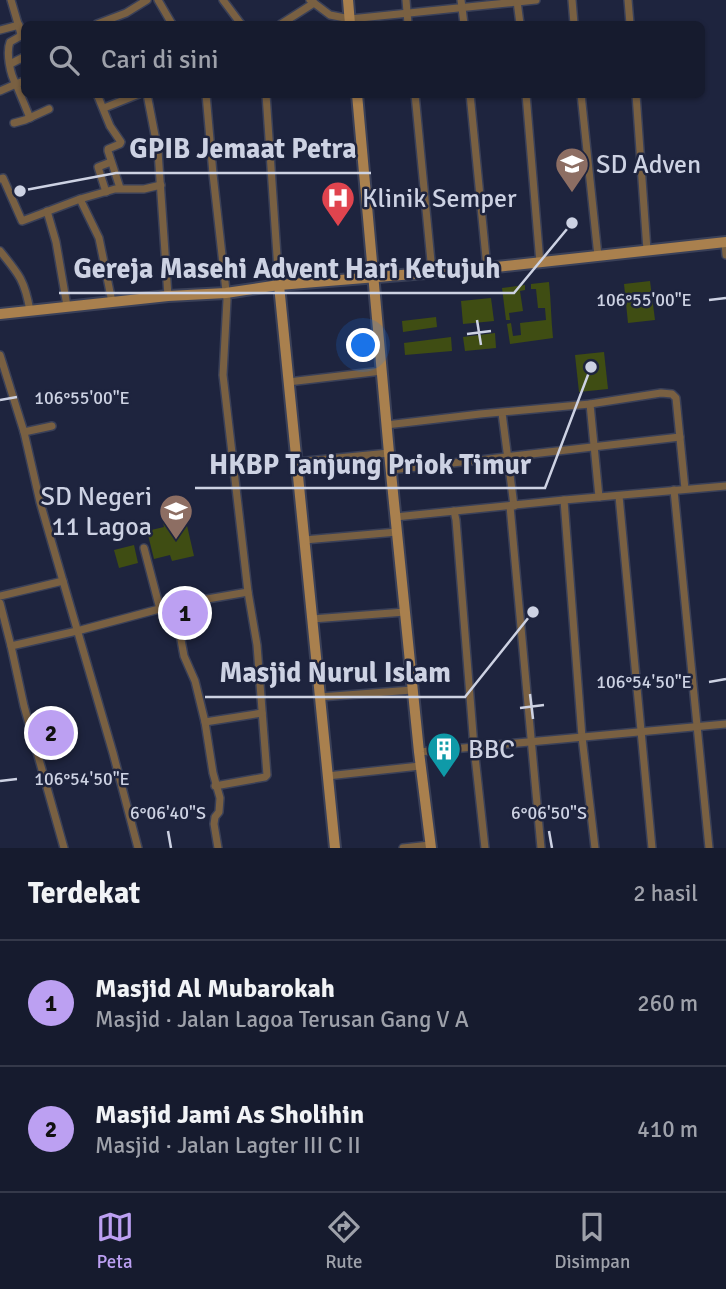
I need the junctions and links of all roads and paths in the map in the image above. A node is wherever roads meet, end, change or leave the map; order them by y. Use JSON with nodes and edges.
{"nodes":[{"id":1,"x":11,"y":0,"type":"edge"},
{"id":2,"x":147,"y":0,"type":"edge"},
{"id":3,"x":158,"y":0,"type":"edge"},
{"id":4,"x":223,"y":0,"type":"edge"},
{"id":5,"x":348,"y":0,"type":"edge"},
{"id":6,"x":406,"y":0,"type":"edge"},
{"id":7,"x":536,"y":0,"type":"edge"},
{"id":8,"x":572,"y":0,"type":"edge"},
{"id":9,"x":628,"y":0,"type":"edge"},
{"id":10,"x":312,"y":1,"type":"edge"},
{"id":11,"x":517,"y":1,"type":"edge"},
{"id":12,"x":461,"y":4,"type":"edge"},
{"id":13,"x":407,"y":13,"type":"junction"},
{"id":14,"x":105,"y":21,"type":"edge"},
{"id":15,"x":170,"y":21,"type":"edge"},
{"id":16,"x":239,"y":21,"type":"edge"},
{"id":17,"x":285,"y":21,"type":"edge"},
{"id":18,"x":347,"y":21,"type":"edge"},
{"id":19,"x":350,"y":21,"type":"edge"},
{"id":20,"x":356,"y":21,"type":"edge"},
{"id":21,"x":408,"y":21,"type":"edge"},
{"id":22,"x":520,"y":21,"type":"edge"},
{"id":23,"x":574,"y":21,"type":"edge"},
{"id":24,"x":630,"y":21,"type":"edge"},
{"id":25,"x":19,"y":25,"type":"junction"},
{"id":26,"x":0,"y":30,"type":"edge"},
{"id":27,"x":21,"y":58,"type":"edge"},
{"id":28,"x":10,"y":64,"type":"junction"},
{"id":29,"x":21,"y":82,"type":"edge"},
{"id":30,"x":16,"y":84,"type":"junction"},
{"id":31,"x":0,"y":91,"type":"edge"},
{"id":32,"x":21,"y":96,"type":"edge"},
{"id":33,"x":22,"y":98,"type":"edge"},
{"id":34,"x":99,"y":98,"type":"edge"},
{"id":35,"x":129,"y":98,"type":"edge"},
{"id":36,"x":148,"y":98,"type":"edge"},
{"id":37,"x":206,"y":98,"type":"edge"},
{"id":38,"x":266,"y":98,"type":"edge"},
{"id":39,"x":357,"y":98,"type":"edge"},
{"id":40,"x":415,"y":98,"type":"edge"},
{"id":41,"x":470,"y":98,"type":"edge"},
{"id":42,"x":526,"y":98,"type":"edge"},
{"id":43,"x":582,"y":98,"type":"edge"},
{"id":44,"x":636,"y":98,"type":"edge"},
{"id":45,"x":104,"y":108,"type":"junction"},
{"id":46,"x":48,"y":109,"type":"dead end"},
{"id":47,"x":30,"y":118,"type":"junction"},
{"id":48,"x":14,"y":123,"type":"dead end"},
{"id":49,"x":111,"y":162,"type":"junction"},
{"id":50,"x":0,"y":179,"type":"edge"},
{"id":51,"x":161,"y":184,"type":"junction"},
{"id":52,"x":120,"y":188,"type":"junction"},
{"id":53,"x":106,"y":192,"type":"junction"},
{"id":54,"x":80,"y":200,"type":"junction"},
{"id":55,"x":47,"y":211,"type":"junction"},
{"id":56,"x":725,"y":243,"type":"edge"},
{"id":57,"x":647,"y":245,"type":"junction"},
{"id":58,"x":0,"y":251,"type":"edge"},
{"id":59,"x":726,"y":255,"type":"edge"},
{"id":60,"x":598,"y":256,"type":"junction"},
{"id":61,"x":540,"y":263,"type":"junction"},
{"id":62,"x":487,"y":268,"type":"junction"},
{"id":63,"x":432,"y":272,"type":"junction"},
{"id":64,"x":374,"y":277,"type":"junction"},
{"id":65,"x":279,"y":285,"type":"junction"},
{"id":66,"x":226,"y":293,"type":"junction"},
{"id":67,"x":168,"y":296,"type":"junction"},
{"id":68,"x":112,"y":302,"type":"junction"},
{"id":69,"x":67,"y":306,"type":"junction"},
{"id":70,"x":30,"y":310,"type":"junction"},
{"id":71,"x":0,"y":314,"type":"edge"},
{"id":72,"x":0,"y":355,"type":"edge"},
{"id":73,"x":382,"y":370,"type":"junction"},
{"id":74,"x":288,"y":382,"type":"junction"},
{"id":75,"x":590,"y":404,"type":"junction"},
{"id":76,"x":502,"y":413,"type":"junction"},
{"id":77,"x":386,"y":425,"type":"junction"},
{"id":78,"x":52,"y":426,"type":"dead end"},
{"id":79,"x":24,"y":432,"type":"junction"},
{"id":80,"x":680,"y":437,"type":"junction"},
{"id":81,"x":595,"y":447,"type":"junction"},
{"id":82,"x":389,"y":453,"type":"junction"},
{"id":83,"x":507,"y":457,"type":"junction"},
{"id":84,"x":296,"y":462,"type":"junction"},
{"id":85,"x":391,"y":470,"type":"junction"},
{"id":86,"x":726,"y":486,"type":"edge"},
{"id":87,"x":685,"y":489,"type":"junction"},
{"id":88,"x":674,"y":491,"type":"junction"},
{"id":89,"x":619,"y":496,"type":"junction"},
{"id":90,"x":600,"y":497,"type":"junction"},
{"id":91,"x":564,"y":500,"type":"junction"},
{"id":92,"x":512,"y":506,"type":"junction"},
{"id":93,"x":454,"y":511,"type":"junction"},
{"id":94,"x":396,"y":517,"type":"junction"},
{"id":95,"x":397,"y":532,"type":"junction"},
{"id":96,"x":304,"y":540,"type":"junction"},
{"id":97,"x":144,"y":548,"type":"dead end"},
{"id":98,"x":63,"y":581,"type":"junction"},
{"id":99,"x":248,"y":592,"type":"junction"},
{"id":100,"x":0,"y":596,"type":"edge"},
{"id":101,"x":0,"y":604,"type":"edge"},
{"id":102,"x":178,"y":604,"type":"junction"},
{"id":103,"x":160,"y":609,"type":"junction"},
{"id":104,"x":405,"y":612,"type":"junction"},
{"id":105,"x":312,"y":619,"type":"junction"},
{"id":106,"x":77,"y":631,"type":"junction"},
{"id":107,"x":11,"y":646,"type":"junction"},
{"id":108,"x":412,"y":690,"type":"junction"},
{"id":109,"x":320,"y":698,"type":"junction"},
{"id":110,"x":262,"y":713,"type":"junction"},
{"id":111,"x":205,"y":722,"type":"junction"},
{"id":112,"x":726,"y":724,"type":"edge"},
{"id":113,"x":697,"y":727,"type":"junction"},
{"id":114,"x":642,"y":733,"type":"junction"},
{"id":115,"x":582,"y":737,"type":"junction"},
{"id":116,"x":530,"y":741,"type":"junction"},
{"id":117,"x":474,"y":747,"type":"junction"},
{"id":118,"x":419,"y":752,"type":"junction"},
{"id":119,"x":421,"y":766,"type":"junction"},
{"id":120,"x":327,"y":776,"type":"junction"},
{"id":121,"x":215,"y":786,"type":"junction"},
{"id":122,"x":430,"y":846,"type":"edge"},
{"id":123,"x":64,"y":848,"type":"edge"},
{"id":124,"x":138,"y":848,"type":"edge"},
{"id":125,"x":218,"y":848,"type":"edge"},
{"id":126,"x":335,"y":848,"type":"edge"},
{"id":127,"x":403,"y":848,"type":"edge"},
{"id":128,"x":485,"y":848,"type":"edge"},
{"id":129,"x":541,"y":848,"type":"edge"},
{"id":130,"x":595,"y":848,"type":"edge"},
{"id":131,"x":653,"y":848,"type":"edge"},
{"id":132,"x":709,"y":848,"type":"edge"}],
"edges":[{"from":1,"to":25,"type":"street"},
{"from":2,"to":14,"type":"street"},
{"from":3,"to":15,"type":"street"},
{"from":4,"to":16,"type":"street"},
{"from":5,"to":19,"type":"street"},
{"from":6,"to":13,"type":"street"},
{"from":7,"to":11,"type":"street"},
{"from":8,"to":23,"type":"street"},
{"from":9,"to":24,"type":"street"},
{"from":10,"to":17,"type":"street"},
{"from":10,"to":18,"type":"street"},
{"from":11,"to":12,"type":"street"},
{"from":11,"to":22,"type":"street"},
{"from":12,"to":13,"type":"street"},
{"from":13,"to":20,"type":"street"},
{"from":13,"to":21,"type":"street"},
{"from":25,"to":26,"type":"street"},
{"from":25,"to":28,"type":"street"},
{"from":27,"to":28,"type":"street"},
{"from":28,"to":30,"type":"street"},
{"from":29,"to":30,"type":"street"},
{"from":30,"to":31,"type":"street"},
{"from":30,"to":32,"type":"street"},
{"from":33,"to":47,"type":"street"},
{"from":34,"to":45,"type":"street"},
{"from":35,"to":45,"type":"street"},
{"from":36,"to":51,"type":"street"},
{"from":37,"to":66,"type":"street"},
{"from":38,"to":65,"type":"street"},
{"from":39,"to":64,"type":"street"},
{"from":40,"to":63,"type":"street"},
{"from":41,"to":62,"type":"street"},
{"from":42,"to":61,"type":"street"},
{"from":43,"to":60,"type":"street"},
{"from":44,"to":57,"type":"street"},
{"from":45,"to":49,"type":"street"},
{"from":46,"to":47,"type":"street"},
{"from":47,"to":48,"type":"street"},
{"from":49,"to":52,"type":"street"},
{"from":49,"to":53,"type":"street"},
{"from":50,"to":55,"type":"street"},
{"from":51,"to":52,"type":"street"},
{"from":51,"to":67,"type":"street"},
{"from":52,"to":53,"type":"street"},
{"from":53,"to":54,"type":"street"},
{"from":54,"to":55,"type":"street"},
{"from":54,"to":68,"type":"street"},
{"from":55,"to":69,"type":"street"},
{"from":56,"to":57,"type":"street"},
{"from":56,"to":59,"type":"street"},
{"from":57,"to":60,"type":"street"},
{"from":58,"to":70,"type":"street"},
{"from":60,"to":61,"type":"street"},
{"from":61,"to":62,"type":"street"},
{"from":62,"to":63,"type":"street"},
{"from":63,"to":64,"type":"street"},
{"from":64,"to":65,"type":"street"},
{"from":64,"to":73,"type":"street"},
{"from":65,"to":66,"type":"street"},
{"from":65,"to":74,"type":"street"},
{"from":66,"to":67,"type":"street"},
{"from":66,"to":99,"type":"street"},
{"from":67,"to":68,"type":"street"},
{"from":68,"to":69,"type":"street"},
{"from":69,"to":70,"type":"street"},
{"from":70,"to":71,"type":"street"},
{"from":72,"to":79,"type":"street"},
{"from":73,"to":74,"type":"street"},
{"from":73,"to":77,"type":"street"},
{"from":74,"to":84,"type":"street"},
{"from":75,"to":76,"type":"street"},
{"from":75,"to":80,"type":"street"},
{"from":75,"to":81,"type":"street"},
{"from":76,"to":77,"type":"street"},
{"from":76,"to":83,"type":"street"},
{"from":77,"to":82,"type":"street"},
{"from":78,"to":79,"type":"street"},
{"from":79,"to":98,"type":"street"},
{"from":80,"to":81,"type":"street"},
{"from":80,"to":87,"type":"street"},
{"from":81,"to":83,"type":"street"},
{"from":81,"to":90,"type":"street"},
{"from":82,"to":84,"type":"street"},
{"from":82,"to":85,"type":"street"},
{"from":83,"to":85,"type":"street"},
{"from":83,"to":92,"type":"street"},
{"from":84,"to":96,"type":"street"},
{"from":85,"to":94,"type":"street"},
{"from":86,"to":87,"type":"street"},
{"from":87,"to":88,"type":"street"},
{"from":88,"to":89,"type":"street"},
{"from":88,"to":113,"type":"street"},
{"from":89,"to":90,"type":"street"},
{"from":89,"to":114,"type":"street"},
{"from":90,"to":91,"type":"street"},
{"from":91,"to":92,"type":"street"},
{"from":91,"to":115,"type":"street"},
{"from":92,"to":93,"type":"street"},
{"from":92,"to":116,"type":"street"},
{"from":93,"to":94,"type":"street"},
{"from":93,"to":117,"type":"street"},
{"from":94,"to":95,"type":"street"},
{"from":95,"to":96,"type":"street"},
{"from":95,"to":104,"type":"street"},
{"from":96,"to":105,"type":"street"},
{"from":97,"to":103,"type":"street"},
{"from":98,"to":100,"type":"street"},
{"from":98,"to":106,"type":"street"},
{"from":99,"to":102,"type":"street"},
{"from":99,"to":110,"type":"street"},
{"from":101,"to":107,"type":"street"},
{"from":102,"to":103,"type":"street"},
{"from":102,"to":111,"type":"street"},
{"from":103,"to":106,"type":"street"},
{"from":104,"to":105,"type":"street"},
{"from":104,"to":108,"type":"street"},
{"from":105,"to":109,"type":"street"},
{"from":106,"to":107,"type":"street"},
{"from":106,"to":124,"type":"street"},
{"from":107,"to":123,"type":"street"},
{"from":108,"to":109,"type":"street"},
{"from":108,"to":118,"type":"street"},
{"from":109,"to":120,"type":"street"},
{"from":110,"to":111,"type":"street"},
{"from":110,"to":121,"type":"street"},
{"from":111,"to":121,"type":"street"},
{"from":112,"to":113,"type":"street"},
{"from":113,"to":114,"type":"street"},
{"from":113,"to":132,"type":"street"},
{"from":114,"to":115,"type":"street"},
{"from":114,"to":131,"type":"street"},
{"from":115,"to":116,"type":"street"},
{"from":115,"to":130,"type":"street"},
{"from":116,"to":117,"type":"street"},
{"from":116,"to":129,"type":"street"},
{"from":117,"to":118,"type":"street"},
{"from":117,"to":128,"type":"street"},
{"from":118,"to":119,"type":"street"},
{"from":119,"to":120,"type":"street"},
{"from":119,"to":122,"type":"street"},
{"from":120,"to":126,"type":"street"},
{"from":121,"to":125,"type":"street"},
{"from":122,"to":127,"type":"street"}]}
